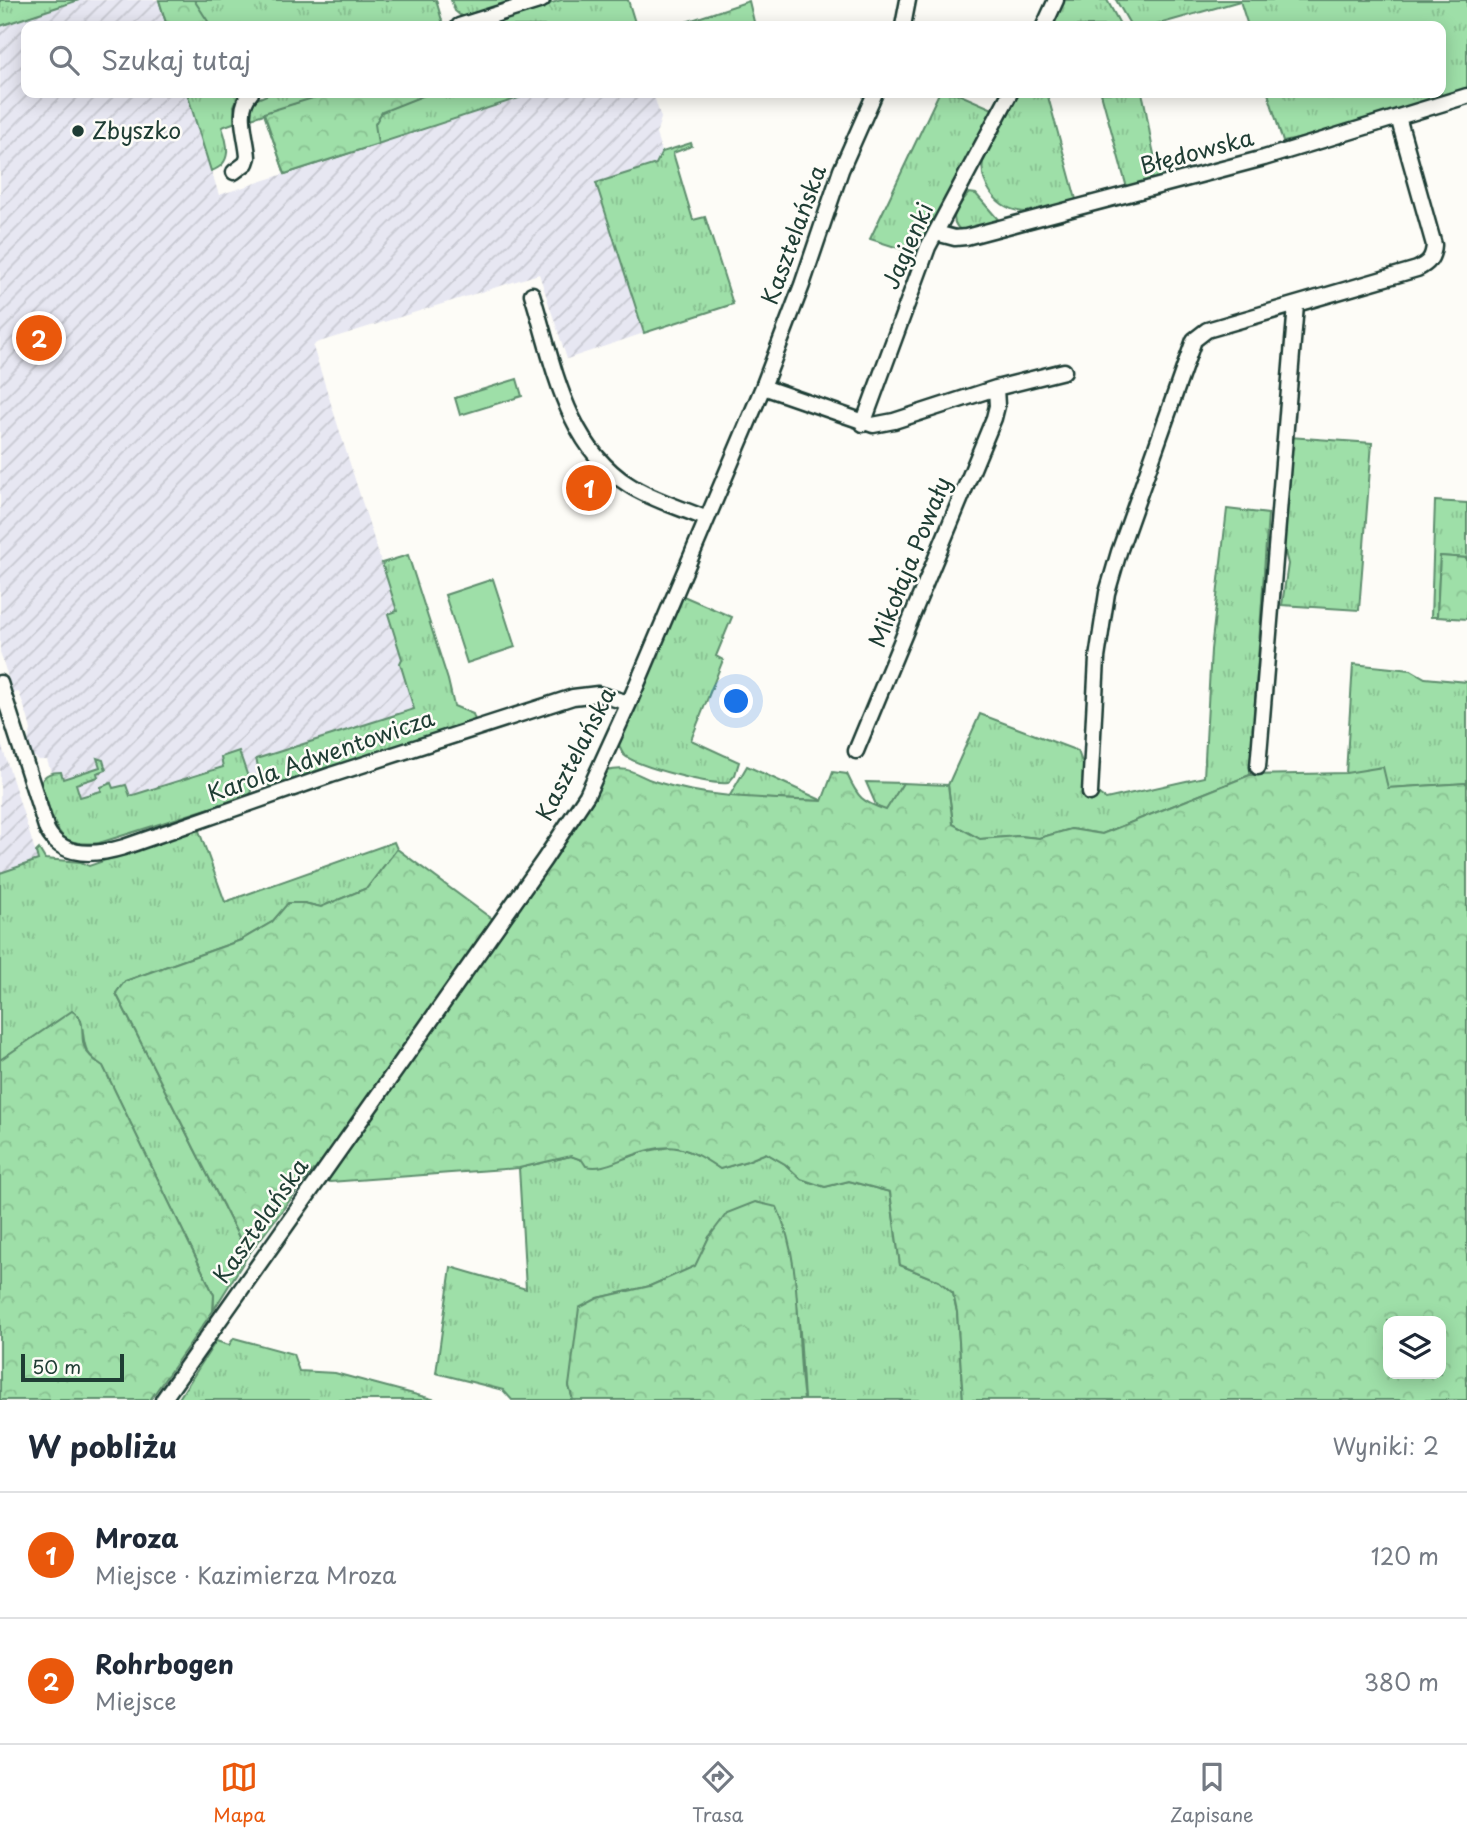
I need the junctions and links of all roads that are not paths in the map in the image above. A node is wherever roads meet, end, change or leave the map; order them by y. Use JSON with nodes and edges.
{"nodes":[{"id":1,"x":542,"y":0,"type":"edge"},
{"id":2,"x":908,"y":0,"type":"edge"},
{"id":3,"x":1056,"y":0,"type":"edge"},
{"id":4,"x":475,"y":21,"type":"edge"},
{"id":5,"x":904,"y":21,"type":"edge"},
{"id":6,"x":1046,"y":21,"type":"edge"},
{"id":7,"x":1467,"y":96,"type":"edge"},
{"id":8,"x":247,"y":98,"type":"edge"},
{"id":9,"x":874,"y":98,"type":"edge"},
{"id":10,"x":1007,"y":98,"type":"edge"},
{"id":11,"x":1398,"y":117,"type":"junction"},
{"id":12,"x":234,"y":172,"type":"dead end"},
{"id":13,"x":936,"y":233,"type":"junction"},
{"id":14,"x":532,"y":294,"type":"dead end"},
{"id":15,"x":1296,"y":305,"type":"junction"},
{"id":16,"x":1064,"y":371,"type":"dead end"},
{"id":17,"x":763,"y":387,"type":"junction"},
{"id":18,"x":996,"y":388,"type":"junction"},
{"id":19,"x":863,"y":424,"type":"junction"},
{"id":20,"x":707,"y":519,"type":"junction"},
{"id":21,"x":0,"y":683,"type":"edge"},
{"id":22,"x":629,"y":703,"type":"junction"},
{"id":23,"x":856,"y":751,"type":"dead end"},
{"id":24,"x":1258,"y":767,"type":"dead end"},
{"id":25,"x":1090,"y":793,"type":"dead end"},
{"id":26,"x":163,"y":1400,"type":"edge"}],
"edges":[{"from":1,"to":4,"type":"street"},
{"from":2,"to":5,"type":"street"},
{"from":3,"to":6,"type":"street"},
{"from":7,"to":11,"type":"street","name":"Błędowska"},
{"from":8,"to":12,"type":"street"},
{"from":9,"to":17,"type":"street","name":"Kasztelańska"},
{"from":10,"to":13,"type":"street","name":"Jagienki"},
{"from":11,"to":13,"type":"street","name":"Błędowska"},
{"from":11,"to":15,"type":"street"},
{"from":13,"to":19,"type":"street","name":"Jagienki"},
{"from":14,"to":20,"type":"street"},
{"from":15,"to":24,"type":"street"},
{"from":15,"to":25,"type":"street"},
{"from":16,"to":18,"type":"street"},
{"from":17,"to":19,"type":"street"},
{"from":17,"to":20,"type":"street","name":"Kasztelańska"},
{"from":18,"to":19,"type":"street"},
{"from":18,"to":23,"type":"street","name":"Mikołaja Powały"},
{"from":20,"to":22,"type":"street","name":"Kasztelańska"},
{"from":21,"to":22,"type":"street","name":"Karola Adwentowicza"},
{"from":22,"to":26,"type":"street","name":"Kasztelańska"}]}
